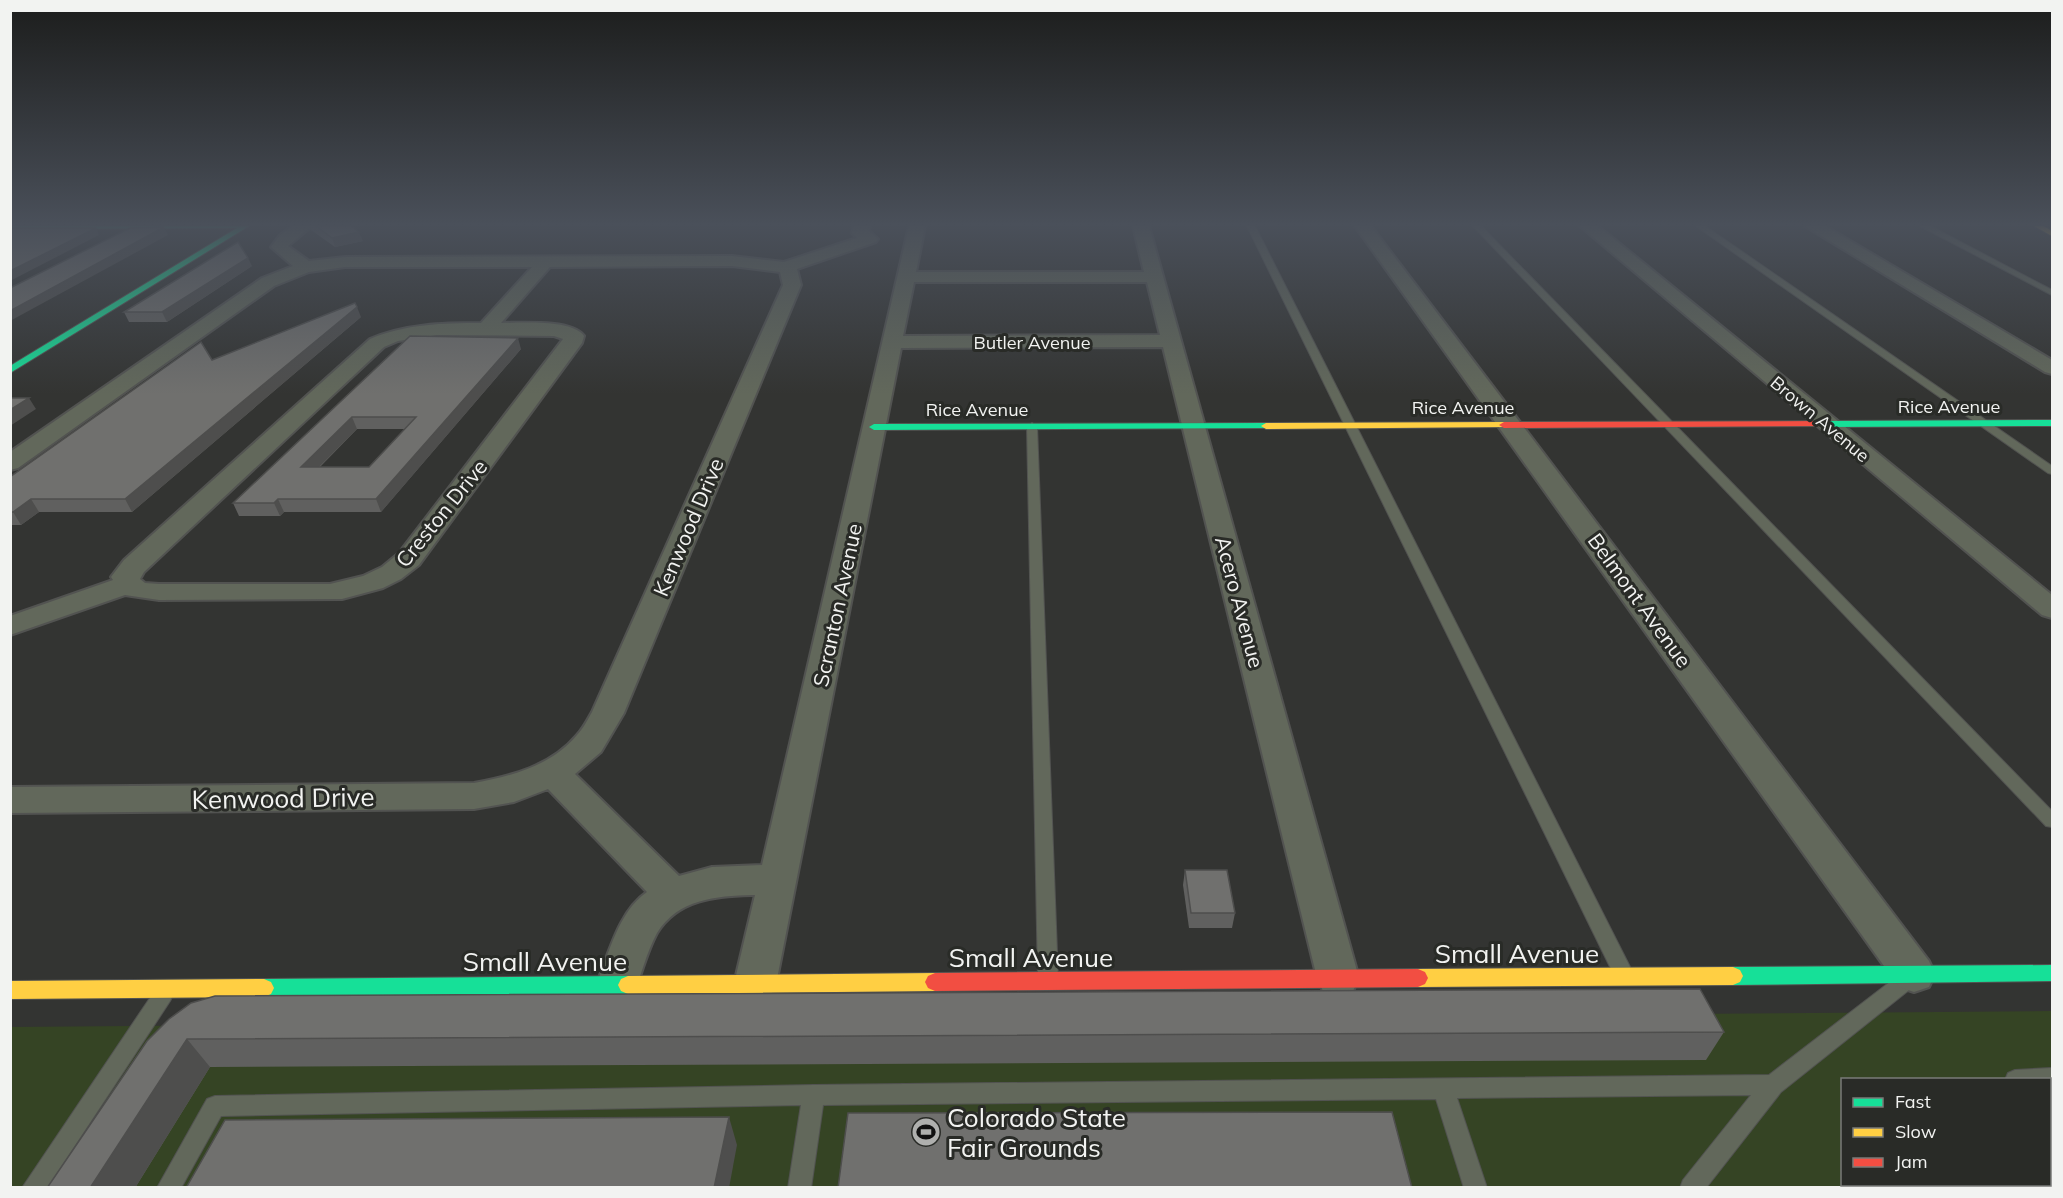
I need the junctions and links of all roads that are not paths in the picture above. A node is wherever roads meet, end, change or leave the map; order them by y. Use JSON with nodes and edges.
{"nodes":[{"id":1,"x":154,"y":282,"type":"edge"},
{"id":2,"x":268,"y":282,"type":"edge"},
{"id":3,"x":528,"y":282,"type":"edge"},
{"id":4,"x":792,"y":282,"type":"edge"},
{"id":5,"x":905,"y":282,"type":"edge"},
{"id":6,"x":1155,"y":282,"type":"edge"},
{"id":7,"x":1279,"y":282,"type":"edge"},
{"id":8,"x":1405,"y":282,"type":"edge"},
{"id":9,"x":1530,"y":282,"type":"edge"},
{"id":10,"x":1655,"y":282,"type":"edge"},
{"id":11,"x":1779,"y":282,"type":"edge"},
{"id":12,"x":1907,"y":282,"type":"edge"},
{"id":13,"x":2031,"y":282,"type":"edge"},
{"id":14,"x":2052,"y":293,"type":"edge"},
{"id":15,"x":485,"y":330,"type":"junction"},
{"id":16,"x":1172,"y":341,"type":"junction"},
{"id":17,"x":892,"y":342,"type":"junction"},
{"id":18,"x":2052,"y":368,"type":"edge"},
{"id":19,"x":10,"y":370,"type":"edge"},
{"id":20,"x":1825,"y":423,"type":"junction"},
{"id":21,"x":2052,"y":423,"type":"edge"},
{"id":22,"x":1668,"y":424,"type":"junction"},
{"id":23,"x":1984,"y":424,"type":"junction"},
{"id":24,"x":1350,"y":425,"type":"junction"},
{"id":25,"x":1032,"y":426,"type":"junction"},
{"id":26,"x":1512,"y":426,"type":"junction"},
{"id":27,"x":874,"y":427,"type":"junction"},
{"id":28,"x":1194,"y":427,"type":"junction"},
{"id":29,"x":10,"y":463,"type":"edge"},
{"id":30,"x":2052,"y":471,"type":"edge"},
{"id":31,"x":128,"y":584,"type":"junction"},
{"id":32,"x":2052,"y":609,"type":"edge"},
{"id":33,"x":10,"y":626,"type":"edge"},
{"id":34,"x":553,"y":773,"type":"junction"},
{"id":35,"x":10,"y":800,"type":"edge"},
{"id":36,"x":2052,"y":820,"type":"edge"},
{"id":37,"x":779,"y":880,"type":"junction"},
{"id":38,"x":673,"y":894,"type":"junction"},
{"id":39,"x":2052,"y":973,"type":"edge"},
{"id":40,"x":1914,"y":974,"type":"junction"},
{"id":41,"x":1625,"y":976,"type":"junction"},
{"id":42,"x":1338,"y":978,"type":"junction"},
{"id":43,"x":1048,"y":981,"type":"junction"},
{"id":44,"x":755,"y":984,"type":"junction"},
{"id":45,"x":617,"y":985,"type":"junction"},
{"id":46,"x":167,"y":988,"type":"junction"},
{"id":47,"x":10,"y":990,"type":"edge"},
{"id":48,"x":1773,"y":1085,"type":"junction"},
{"id":49,"x":1443,"y":1088,"type":"junction"},
{"id":50,"x":814,"y":1095,"type":"junction"},
{"id":51,"x":33,"y":1188,"type":"edge"},
{"id":52,"x":168,"y":1188,"type":"edge"},
{"id":53,"x":799,"y":1188,"type":"edge"},
{"id":54,"x":1476,"y":1188,"type":"edge"},
{"id":55,"x":1691,"y":1188,"type":"edge"}],
"edges":[{"from":1,"to":19,"type":"street"},
{"from":2,"to":29,"type":"street"},
{"from":3,"to":15,"type":"street"},
{"from":4,"to":34,"type":"street","name":"Kenwood Drive"},
{"from":5,"to":17,"type":"street","name":"Scranton Avenue"},
{"from":6,"to":16,"type":"street","name":"Acero Avenue"},
{"from":7,"to":24,"type":"lane"},
{"from":8,"to":26,"type":"street","name":"Belmont Avenue"},
{"from":9,"to":22,"type":"lane"},
{"from":10,"to":20,"type":"street","name":"Brown Avenue"},
{"from":11,"to":23,"type":"lane"},
{"from":12,"to":18,"type":"street"},
{"from":13,"to":14,"type":"lane"},
{"from":15,"to":31,"type":"street","name":"Creston Drive"},
{"from":15,"to":31,"type":"street","name":"Creston Drive"},
{"from":16,"to":17,"type":"street","name":"Butler Avenue"},
{"from":16,"to":28,"type":"street","name":"Acero Avenue"},
{"from":17,"to":27,"type":"street","name":"Scranton Avenue"},
{"from":20,"to":22,"type":"street","name":"Rice Avenue"},
{"from":20,"to":23,"type":"street","name":"Rice Avenue"},
{"from":20,"to":32,"type":"street","name":"Brown Avenue"},
{"from":21,"to":23,"type":"street","name":"Rice Avenue"},
{"from":22,"to":26,"type":"street","name":"Rice Avenue"},
{"from":22,"to":36,"type":"lane"},
{"from":23,"to":30,"type":"lane"},
{"from":24,"to":26,"type":"street","name":"Rice Avenue"},
{"from":24,"to":28,"type":"street","name":"Rice Avenue"},
{"from":24,"to":41,"type":"lane"},
{"from":25,"to":27,"type":"street","name":"Rice Avenue"},
{"from":25,"to":28,"type":"street","name":"Rice Avenue"},
{"from":25,"to":43,"type":"lane"},
{"from":26,"to":40,"type":"street","name":"Belmont Avenue"},
{"from":27,"to":37,"type":"street","name":"Scranton Avenue"},
{"from":28,"to":42,"type":"street","name":"Acero Avenue"},
{"from":31,"to":33,"type":"street"},
{"from":34,"to":35,"type":"street","name":"Kenwood Drive"},
{"from":34,"to":38,"type":"street"},
{"from":37,"to":38,"type":"street"},
{"from":37,"to":44,"type":"street","name":"Scranton Avenue"},
{"from":38,"to":45,"type":"street"},
{"from":39,"to":40,"type":"street","name":"Small Avenue"},
{"from":40,"to":41,"type":"street","name":"Small Avenue"},
{"from":40,"to":48,"type":"lane"},
{"from":41,"to":42,"type":"street","name":"Small Avenue"},
{"from":42,"to":43,"type":"street","name":"Small Avenue"},
{"from":43,"to":44,"type":"street","name":"Small Avenue"},
{"from":44,"to":45,"type":"street","name":"Small Avenue"},
{"from":45,"to":46,"type":"street","name":"Small Avenue"},
{"from":46,"to":47,"type":"street","name":"Small Avenue"},
{"from":46,"to":51,"type":"lane"},
{"from":48,"to":49,"type":"lane"},
{"from":48,"to":55,"type":"lane"},
{"from":49,"to":50,"type":"lane"},
{"from":49,"to":54,"type":"lane"},
{"from":50,"to":52,"type":"lane"},
{"from":50,"to":53,"type":"lane"}]}
